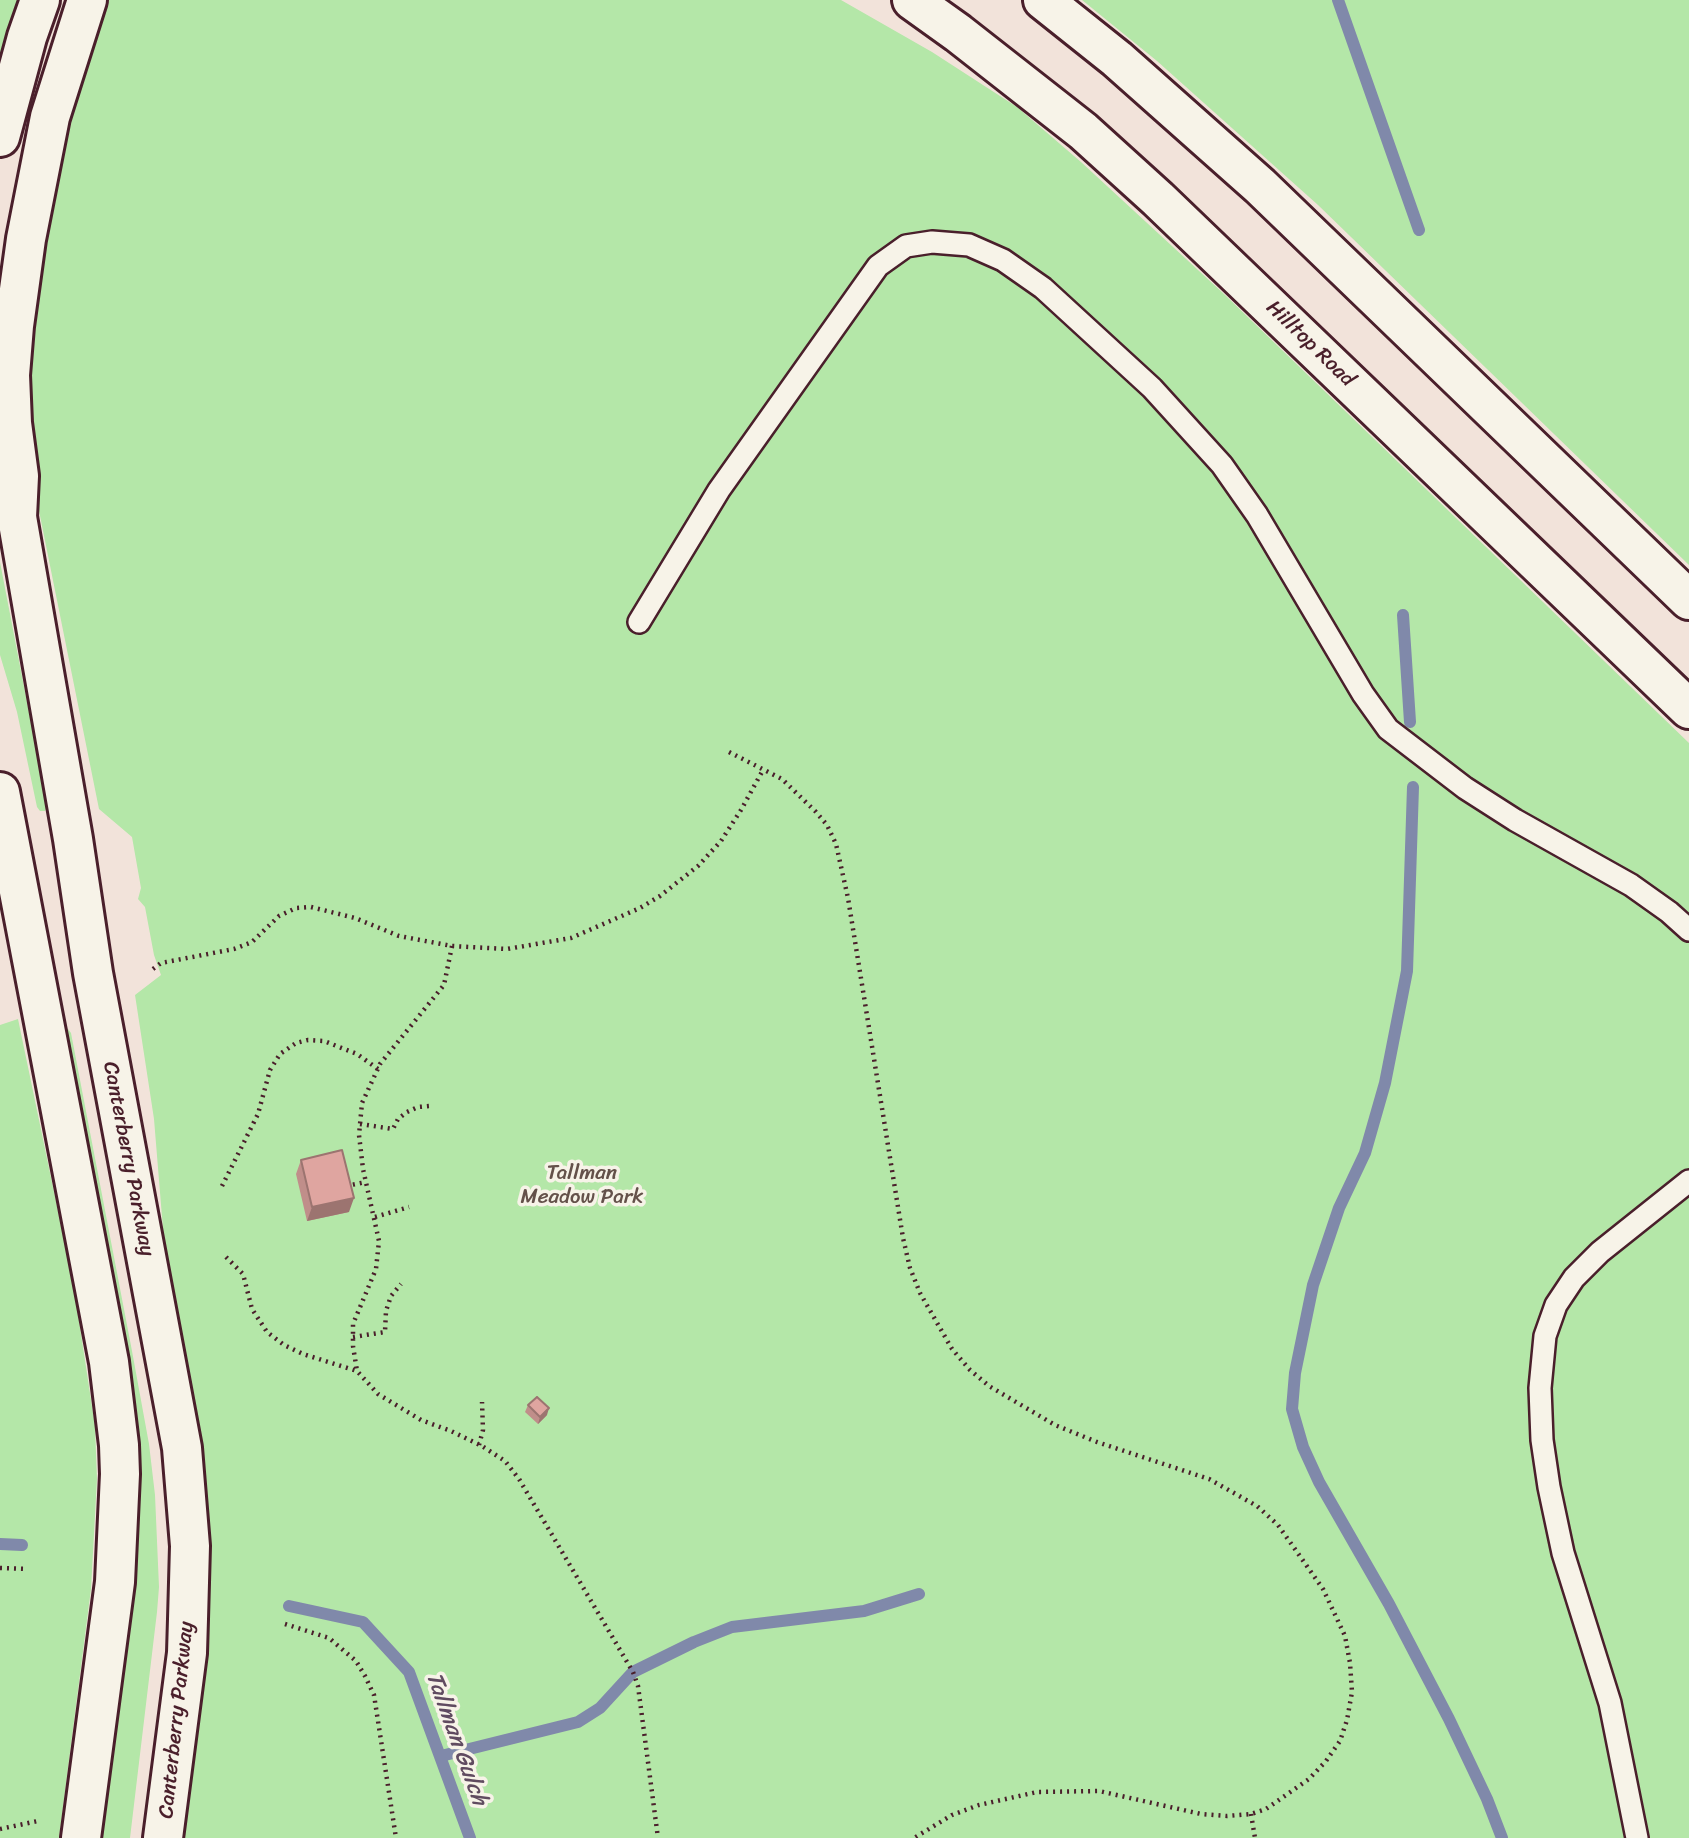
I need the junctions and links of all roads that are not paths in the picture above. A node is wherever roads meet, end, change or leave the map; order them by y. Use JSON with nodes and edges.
{"nodes":[{"id":1,"x":40,"y":0,"type":"edge"},
{"id":2,"x":87,"y":0,"type":"edge"},
{"id":3,"x":912,"y":0,"type":"edge"},
{"id":4,"x":1043,"y":0,"type":"edge"},
{"id":5,"x":0,"y":137,"type":"edge"},
{"id":6,"x":9,"y":502,"type":"edge"},
{"id":7,"x":1689,"y":600,"type":"edge"},
{"id":8,"x":639,"y":622,"type":"dead end"},
{"id":9,"x":1689,"y":709,"type":"edge"},
{"id":10,"x":0,"y":792,"type":"edge"},
{"id":11,"x":1689,"y":930,"type":"edge"},
{"id":12,"x":1689,"y":1181,"type":"edge"},
{"id":13,"x":81,"y":1838,"type":"edge"},
{"id":14,"x":163,"y":1838,"type":"edge"},
{"id":15,"x":1637,"y":1838,"type":"edge"}],
"edges":[{"from":1,"to":5,"type":"street"},
{"from":2,"to":6,"type":"street","name":"Canterberry Parkway"},
{"from":3,"to":9,"type":"street","name":"Hilltop Road"},
{"from":4,"to":7,"type":"street"},
{"from":6,"to":14,"type":"street","name":"Canterberry Parkway"},
{"from":8,"to":11,"type":"lane"},
{"from":10,"to":13,"type":"street"},
{"from":12,"to":15,"type":"lane"}]}
